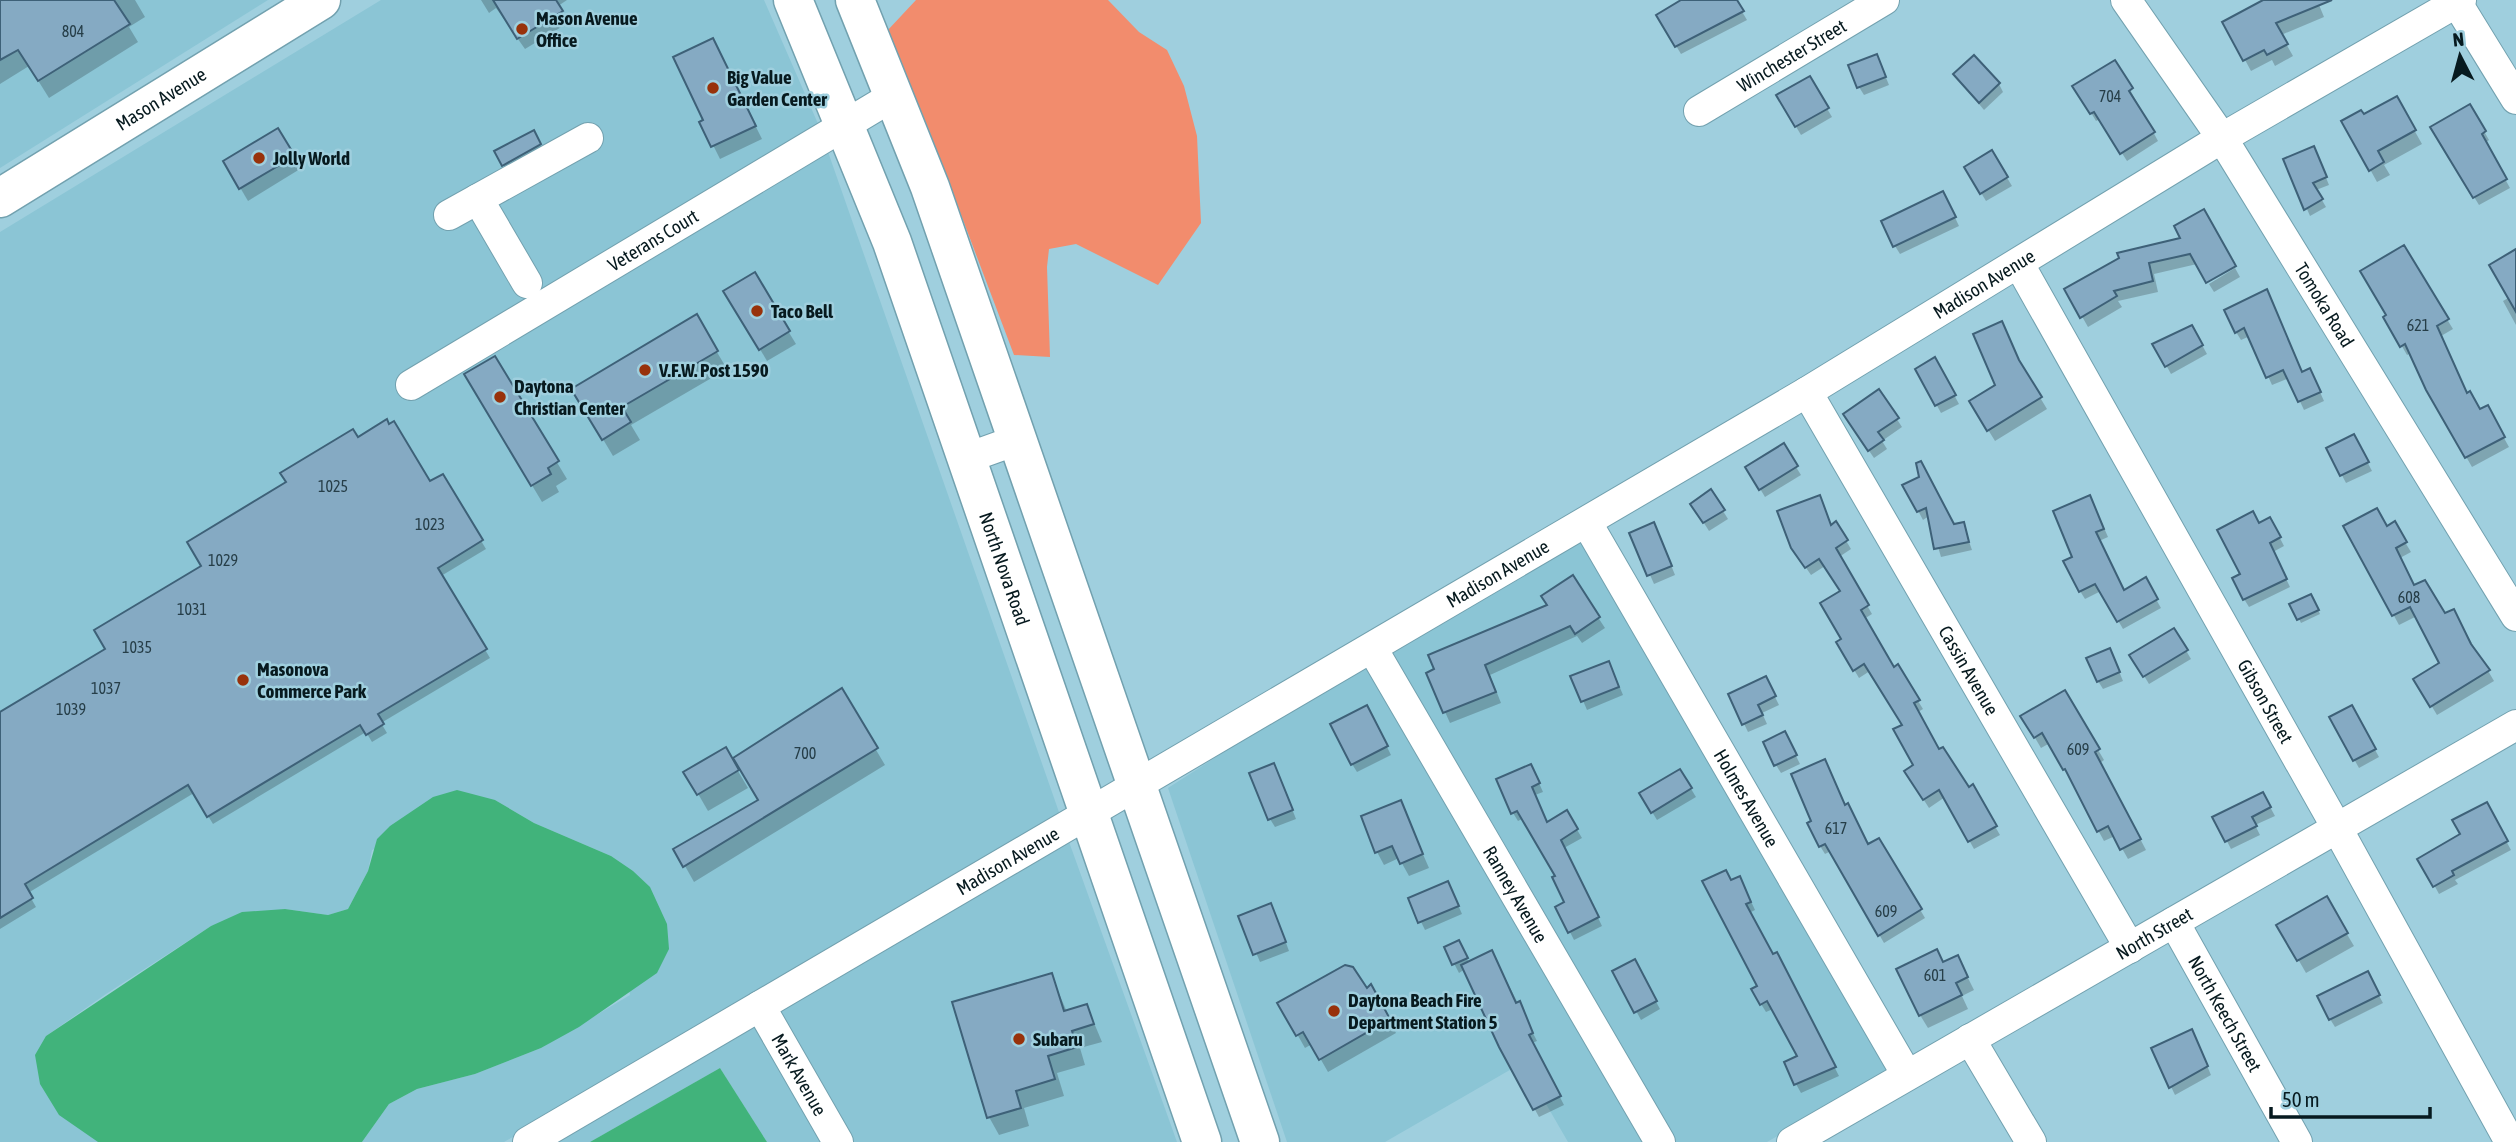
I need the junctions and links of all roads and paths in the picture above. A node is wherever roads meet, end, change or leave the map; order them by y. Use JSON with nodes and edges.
{"nodes":[{"id":1,"x":321,"y":0,"type":"edge"},
{"id":2,"x":793,"y":0,"type":"edge"},
{"id":3,"x":855,"y":0,"type":"edge"},
{"id":4,"x":1884,"y":0,"type":"edge"},
{"id":5,"x":2126,"y":0,"type":"edge"},
{"id":6,"x":2459,"y":1,"type":"edge"},
{"id":7,"x":895,"y":95,"type":"junction"},
{"id":8,"x":2516,"y":99,"type":"edge"},
{"id":9,"x":1699,"y":111,"type":"dead end"},
{"id":10,"x":846,"y":124,"type":"junction"},
{"id":11,"x":588,"y":138,"type":"dead end"},
{"id":12,"x":2222,"y":138,"type":"junction"},
{"id":13,"x":0,"y":198,"type":"edge"},
{"id":14,"x":478,"y":199,"type":"junction"},
{"id":15,"x":449,"y":215,"type":"dead end"},
{"id":16,"x":2019,"y":264,"type":"junction"},
{"id":17,"x":527,"y":283,"type":"dead end"},
{"id":18,"x":411,"y":385,"type":"dead end"},
{"id":19,"x":1807,"y":392,"type":"junction"},
{"id":20,"x":1017,"y":440,"type":"junction"},
{"id":21,"x":967,"y":458,"type":"junction"},
{"id":22,"x":1587,"y":523,"type":"junction"},
{"id":23,"x":2516,"y":616,"type":"edge"},
{"id":24,"x":1372,"y":648,"type":"junction"},
{"id":25,"x":2516,"y":725,"type":"edge"},
{"id":26,"x":1136,"y":786,"type":"junction"},
{"id":27,"x":1089,"y":812,"type":"junction"},
{"id":28,"x":2337,"y":828,"type":"junction"},
{"id":29,"x":2174,"y":922,"type":"junction"},
{"id":30,"x":2130,"y":948,"type":"junction"},
{"id":31,"x":760,"y":1006,"type":"junction"},
{"id":32,"x":1970,"y":1039,"type":"junction"},
{"id":33,"x":1908,"y":1075,"type":"junction"},
{"id":34,"x":528,"y":1142,"type":"edge"},
{"id":35,"x":838,"y":1142,"type":"edge"},
{"id":36,"x":1202,"y":1142,"type":"edge"},
{"id":37,"x":1260,"y":1142,"type":"edge"},
{"id":38,"x":1660,"y":1142,"type":"edge"},
{"id":39,"x":1792,"y":1142,"type":"edge"},
{"id":40,"x":2031,"y":1142,"type":"edge"},
{"id":41,"x":2297,"y":1142,"type":"edge"},
{"id":42,"x":2510,"y":1142,"type":"edge"}],
"edges":[{"from":1,"to":13,"type":"main road","name":"Mason Avenue"},
{"from":2,"to":10,"type":"main road","name":"North Nova Road"},
{"from":3,"to":7,"type":"main road"},
{"from":4,"to":9,"type":"street","name":"Winchester Street"},
{"from":5,"to":12,"type":"street","name":"Tomoka Road"},
{"from":6,"to":8,"type":"street"},
{"from":6,"to":12,"type":"street","name":"Madison Avenue"},
{"from":7,"to":10,"type":"street","name":"Veterans Court"},
{"from":7,"to":20,"type":"main road"},
{"from":10,"to":18,"type":"street","name":"Veterans Court"},
{"from":10,"to":21,"type":"main road","name":"North Nova Road"},
{"from":11,"to":14,"type":"street"},
{"from":12,"to":16,"type":"street","name":"Madison Avenue"},
{"from":12,"to":23,"type":"street","name":"Tomoka Road"},
{"from":14,"to":15,"type":"street"},
{"from":14,"to":17,"type":"street"},
{"from":16,"to":19,"type":"street","name":"Madison Avenue"},
{"from":16,"to":28,"type":"street","name":"Gibson Street"},
{"from":19,"to":22,"type":"street","name":"Madison Avenue"},
{"from":19,"to":30,"type":"street","name":"Cassin Avenue"},
{"from":20,"to":21,"type":"street"},
{"from":20,"to":26,"type":"main road"},
{"from":21,"to":27,"type":"main road","name":"North Nova Road"},
{"from":22,"to":24,"type":"street","name":"Madison Avenue"},
{"from":22,"to":33,"type":"street","name":"Holmes Avenue"},
{"from":24,"to":26,"type":"street","name":"Madison Avenue"},
{"from":24,"to":38,"type":"street","name":"Ranney Avenue"},
{"from":25,"to":28,"type":"street","name":"North Street"},
{"from":26,"to":27,"type":"street","name":"Madison Avenue"},
{"from":26,"to":37,"type":"main road"},
{"from":27,"to":31,"type":"street","name":"Madison Avenue"},
{"from":27,"to":36,"type":"main road","name":"North Nova Road"},
{"from":28,"to":29,"type":"street","name":"North Street"},
{"from":28,"to":42,"type":"street","name":"Gibson Street"},
{"from":29,"to":30,"type":"street","name":"North Street"},
{"from":29,"to":41,"type":"street","name":"North Keech Street"},
{"from":30,"to":32,"type":"street","name":"North Street"},
{"from":31,"to":34,"type":"street","name":"Madison Avenue"},
{"from":31,"to":35,"type":"street","name":"Mark Avenue"},
{"from":32,"to":33,"type":"street","name":"North Street"},
{"from":32,"to":40,"type":"street"},
{"from":33,"to":39,"type":"street","name":"North Street"}]}
